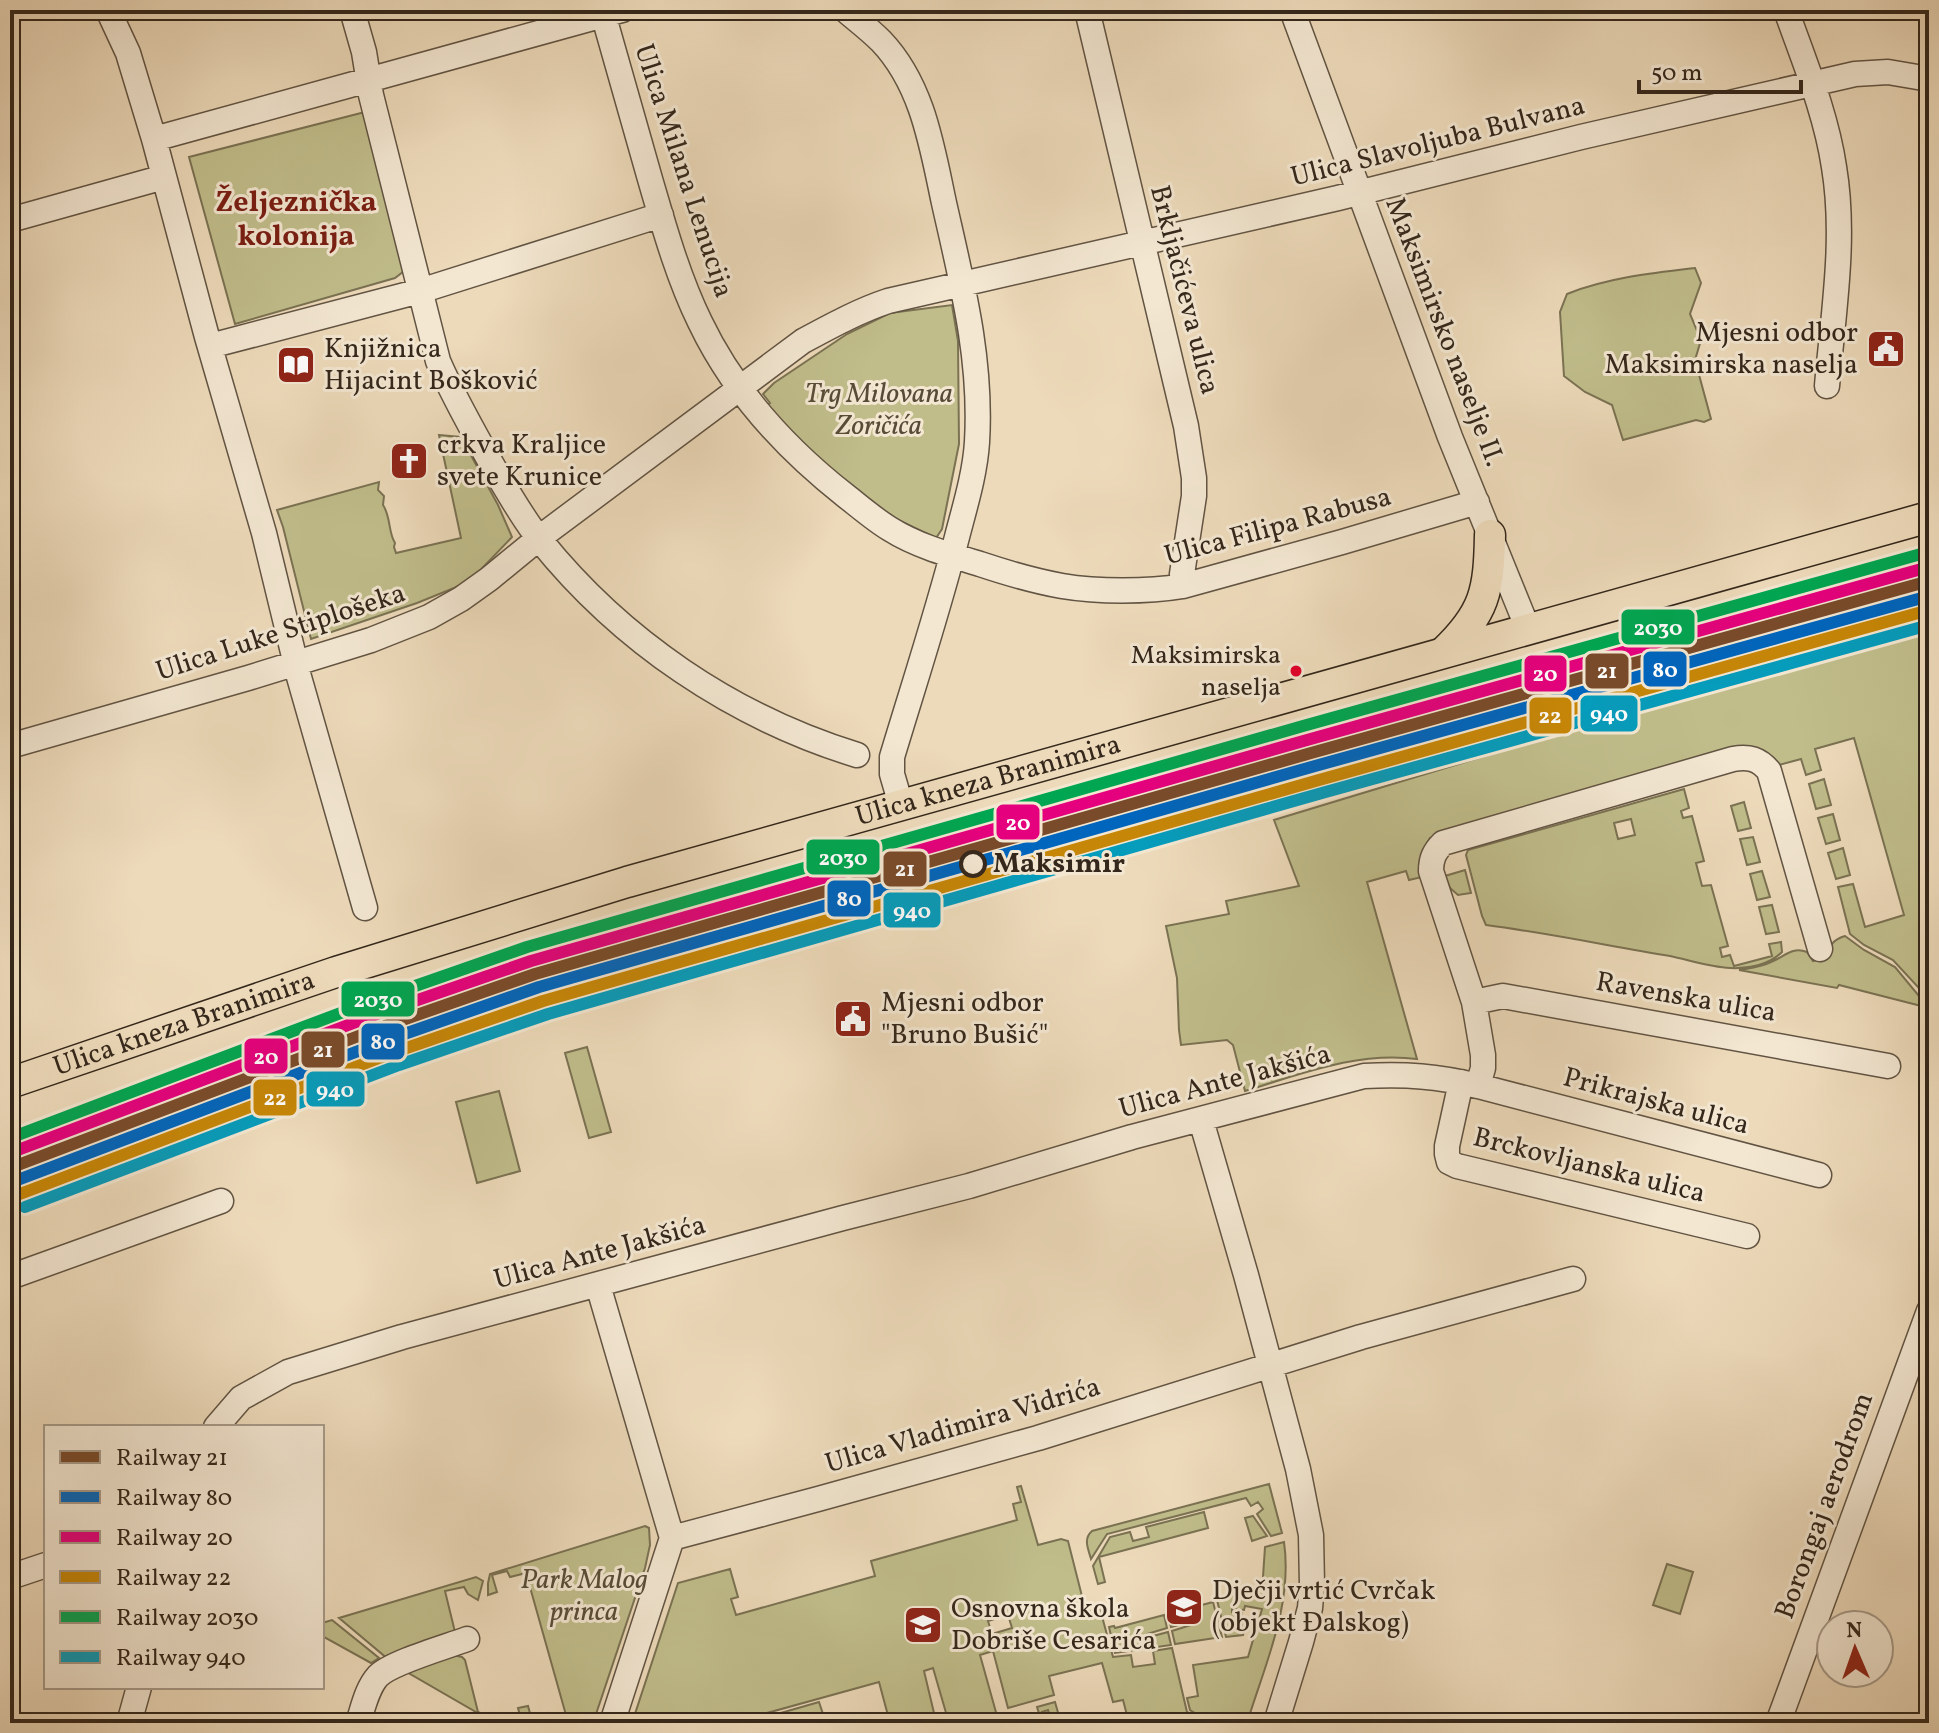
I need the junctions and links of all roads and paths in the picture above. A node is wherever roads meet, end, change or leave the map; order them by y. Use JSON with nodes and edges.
{"nodes":[{"id":1,"x":108,"y":10,"type":"edge"},
{"id":2,"x":352,"y":10,"type":"edge"},
{"id":3,"x":845,"y":10,"type":"edge"},
{"id":4,"x":1087,"y":10,"type":"edge"},
{"id":5,"x":1292,"y":10,"type":"edge"},
{"id":6,"x":1786,"y":10,"type":"edge"},
{"id":7,"x":609,"y":12,"type":"edge"},
{"id":8,"x":1929,"y":79,"type":"edge"},
{"id":9,"x":368,"y":82,"type":"junction"},
{"id":10,"x":1812,"y":84,"type":"junction"},
{"id":11,"x":154,"y":139,"type":"junction"},
{"id":12,"x":164,"y":177,"type":"junction"},
{"id":13,"x":1360,"y":192,"type":"junction"},
{"id":14,"x":661,"y":215,"type":"junction"},
{"id":15,"x":10,"y":220,"type":"edge"},
{"id":16,"x":1141,"y":243,"type":"junction"},
{"id":17,"x":963,"y":284,"type":"junction"},
{"id":18,"x":420,"y":291,"type":"junction"},
{"id":19,"x":210,"y":346,"type":"junction"},
{"id":20,"x":1827,"y":386,"type":"dead end"},
{"id":21,"x":739,"y":388,"type":"junction"},
{"id":22,"x":1477,"y":502,"type":"junction"},
{"id":23,"x":1927,"y":516,"type":"edge"},
{"id":24,"x":1490,"y":535,"type":"junction"},
{"id":25,"x":539,"y":538,"type":"junction"},
{"id":26,"x":952,"y":556,"type":"junction"},
{"id":27,"x":1183,"y":586,"type":"junction"},
{"id":28,"x":1528,"y":629,"type":"junction"},
{"id":29,"x":1442,"y":653,"type":"junction"},
{"id":30,"x":295,"y":662,"type":"junction"},
{"id":31,"x":10,"y":746,"type":"edge"},
{"id":32,"x":857,"y":755,"type":"dead end"},
{"id":33,"x":901,"y":805,"type":"junction"},
{"id":34,"x":365,"y":908,"type":"dead end"},
{"id":35,"x":1820,"y":949,"type":"dead end"},
{"id":36,"x":1474,"y":1002,"type":"junction"},
{"id":37,"x":1888,"y":1066,"type":"dead end"},
{"id":38,"x":10,"y":1083,"type":"edge"},
{"id":39,"x":1470,"y":1084,"type":"junction"},
{"id":40,"x":1201,"y":1120,"type":"junction"},
{"id":41,"x":1819,"y":1175,"type":"dead end"},
{"id":42,"x":221,"y":1201,"type":"dead end"},
{"id":43,"x":1747,"y":1236,"type":"dead end"},
{"id":44,"x":10,"y":1277,"type":"edge"},
{"id":45,"x":1573,"y":1279,"type":"dead end"},
{"id":46,"x":598,"y":1285,"type":"junction"},
{"id":47,"x":1929,"y":1311,"type":"edge"},
{"id":48,"x":1269,"y":1365,"type":"junction"},
{"id":49,"x":218,"y":1425,"type":"edge"},
{"id":50,"x":672,"y":1538,"type":"junction"},
{"id":51,"x":44,"y":1566,"type":"edge"},
{"id":52,"x":10,"y":1577,"type":"edge"},
{"id":53,"x":467,"y":1639,"type":"dead end"},
{"id":54,"x":138,"y":1689,"type":"edge"},
{"id":55,"x":129,"y":1723,"type":"edge"},
{"id":56,"x":358,"y":1723,"type":"edge"},
{"id":57,"x":612,"y":1723,"type":"edge"},
{"id":58,"x":1276,"y":1723,"type":"edge"},
{"id":59,"x":1778,"y":1723,"type":"edge"}],
"edges":[{"from":1,"to":11,"type":"street"},
{"from":2,"to":9,"type":"street"},
{"from":3,"to":17,"type":"street"},
{"from":4,"to":16,"type":"street","name":"Brkljačićeva ulica"},
{"from":5,"to":13,"type":"street","name":"Maksimirsko naselje II."},
{"from":6,"to":10,"type":"street"},
{"from":7,"to":9,"type":"street"},
{"from":7,"to":14,"type":"street","name":"Ulica Milana Lenucija"},
{"from":8,"to":10,"type":"street","name":"Ulica Slavoljuba Bulvana"},
{"from":9,"to":11,"type":"street"},
{"from":9,"to":18,"type":"street"},
{"from":10,"to":13,"type":"street","name":"Ulica Slavoljuba Bulvana"},
{"from":10,"to":20,"type":"street"},
{"from":11,"to":12,"type":"street"},
{"from":12,"to":15,"type":"street"},
{"from":12,"to":19,"type":"street"},
{"from":13,"to":16,"type":"street","name":"Ulica Slavoljuba Bulvana"},
{"from":13,"to":22,"type":"street","name":"Maksimirsko naselje II."},
{"from":14,"to":18,"type":"street"},
{"from":14,"to":21,"type":"street","name":"Ulica Milana Lenucija"},
{"from":16,"to":17,"type":"street","name":"Ulica Slavoljuba Bulvana"},
{"from":16,"to":27,"type":"street","name":"Brkljačićeva ulica"},
{"from":17,"to":21,"type":"street"},
{"from":17,"to":26,"type":"street"},
{"from":18,"to":19,"type":"street"},
{"from":18,"to":25,"type":"street"},
{"from":19,"to":30,"type":"street"},
{"from":21,"to":25,"type":"street","name":"Ulica Luke Stiplošeka"},
{"from":21,"to":26,"type":"street"},
{"from":22,"to":24,"type":"street","name":"Maksimirsko naselje II."},
{"from":22,"to":27,"type":"street","name":"Ulica Filipa Rabusa"},
{"from":23,"to":28,"type":"main road","name":"Ulica kneza Branimira"},
{"from":24,"to":28,"type":"street","name":"Maksimirsko naselje II."},
{"from":24,"to":29,"type":"main road"},
{"from":25,"to":30,"type":"street","name":"Ulica Luke Stiplošeka"},
{"from":25,"to":32,"type":"street"},
{"from":26,"to":27,"type":"street","name":"Ulica Filipa Rabusa"},
{"from":26,"to":33,"type":"street"},
{"from":28,"to":29,"type":"main road","name":"Ulica kneza Branimira"},
{"from":29,"to":33,"type":"main road","name":"Ulica kneza Branimira"},
{"from":30,"to":31,"type":"street","name":"Ulica Luke Stiplošeka"},
{"from":30,"to":34,"type":"street"},
{"from":33,"to":38,"type":"main road","name":"Ulica kneza Branimira"},
{"from":35,"to":36,"type":"street"},
{"from":36,"to":37,"type":"street","name":"Ravenska ulica"},
{"from":36,"to":39,"type":"street"},
{"from":39,"to":40,"type":"street","name":"Ulica Ante Jakšića"},
{"from":39,"to":41,"type":"street","name":"Prikrajska ulica"},
{"from":39,"to":43,"type":"street","name":"Brckovljanska ulica"},
{"from":40,"to":46,"type":"street","name":"Ulica Ante Jakšića"},
{"from":40,"to":48,"type":"street"},
{"from":42,"to":44,"type":"street"},
{"from":45,"to":48,"type":"street","name":"Ulica Vladimira Vidrića"},
{"from":46,"to":49,"type":"street","name":"Ulica Ante Jakšića"},
{"from":46,"to":50,"type":"street"},
{"from":47,"to":59,"type":"street","name":"Borongaj aerodrom"},
{"from":48,"to":50,"type":"street","name":"Ulica Vladimira Vidrića"},
{"from":48,"to":58,"type":"street"},
{"from":50,"to":57,"type":"street"},
{"from":51,"to":52,"type":"street"},
{"from":53,"to":56,"type":"street"},
{"from":54,"to":55,"type":"street"}]}
